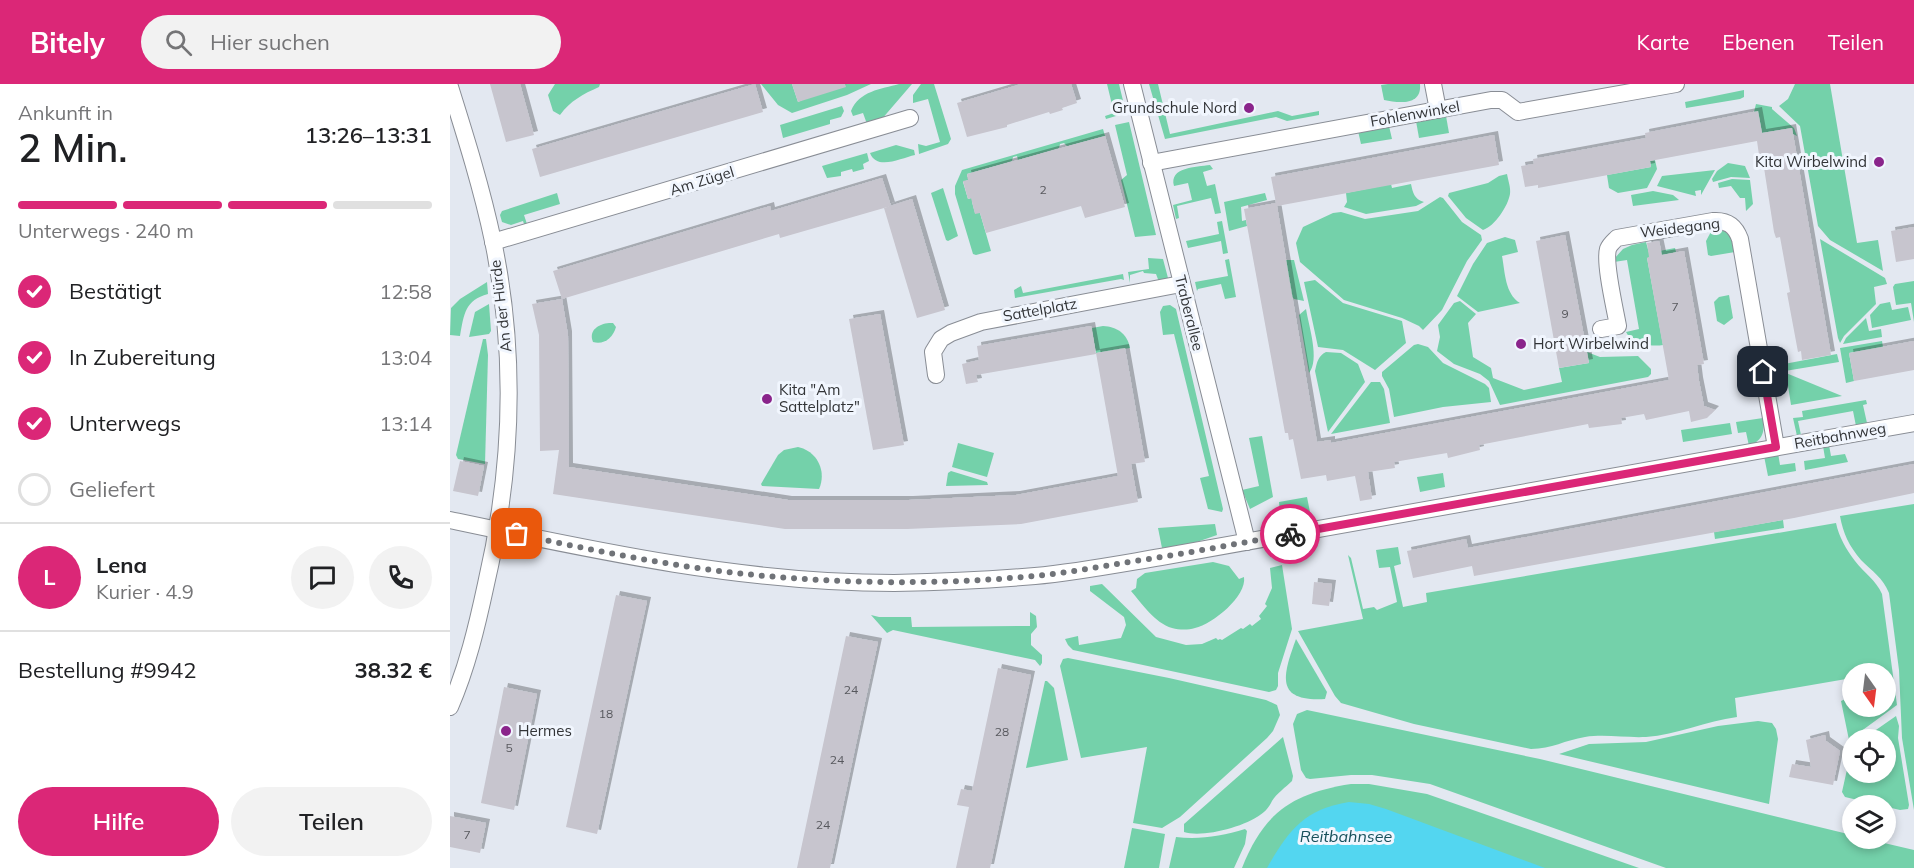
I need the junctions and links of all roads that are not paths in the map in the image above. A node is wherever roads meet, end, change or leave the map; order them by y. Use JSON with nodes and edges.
{"nodes":[{"id":1,"x":1132,"y":84,"type":"edge"},
{"id":2,"x":1433,"y":84,"type":"edge"},
{"id":3,"x":1676,"y":84,"type":"edge"},
{"id":4,"x":450,"y":87,"type":"edge"},
{"id":5,"x":1438,"y":110,"type":"junction"},
{"id":6,"x":910,"y":118,"type":"dead end"},
{"id":7,"x":1151,"y":163,"type":"junction"},
{"id":8,"x":493,"y":242,"type":"junction"},
{"id":9,"x":1181,"y":284,"type":"junction"},
{"id":10,"x":1601,"y":329,"type":"dead end"},
{"id":11,"x":936,"y":375,"type":"dead end"},
{"id":12,"x":1914,"y":423,"type":"edge"},
{"id":13,"x":1776,"y":447,"type":"junction"},
{"id":14,"x":450,"y":520,"type":"edge"},
{"id":15,"x":498,"y":530,"type":"junction"},
{"id":16,"x":1247,"y":542,"type":"junction"},
{"id":17,"x":450,"y":707,"type":"edge"}],
"edges":[{"from":1,"to":7,"type":"street","name":"Traberallee"},
{"from":2,"to":5,"type":"street"},
{"from":3,"to":5,"type":"street","name":"Fohlenwinkel"},
{"from":4,"to":8,"type":"street","name":"An der Hürde"},
{"from":5,"to":7,"type":"street","name":"Fohlenwinkel"},
{"from":6,"to":8,"type":"street","name":"Am Zügel"},
{"from":7,"to":9,"type":"street","name":"Traberallee"},
{"from":8,"to":15,"type":"street","name":"An der Hürde"},
{"from":9,"to":11,"type":"street","name":"Sattelplatz"},
{"from":9,"to":16,"type":"street","name":"Traberallee"},
{"from":10,"to":13,"type":"street","name":"Weidegang"},
{"from":12,"to":13,"type":"street","name":"Reitbahnweg"},
{"from":13,"to":16,"type":"street","name":"Reitbahnweg"},
{"from":14,"to":15,"type":"street","name":"Reitbahnweg"},
{"from":15,"to":16,"type":"street","name":"Reitbahnweg"},
{"from":15,"to":17,"type":"street","name":"An der Hürde"}]}
